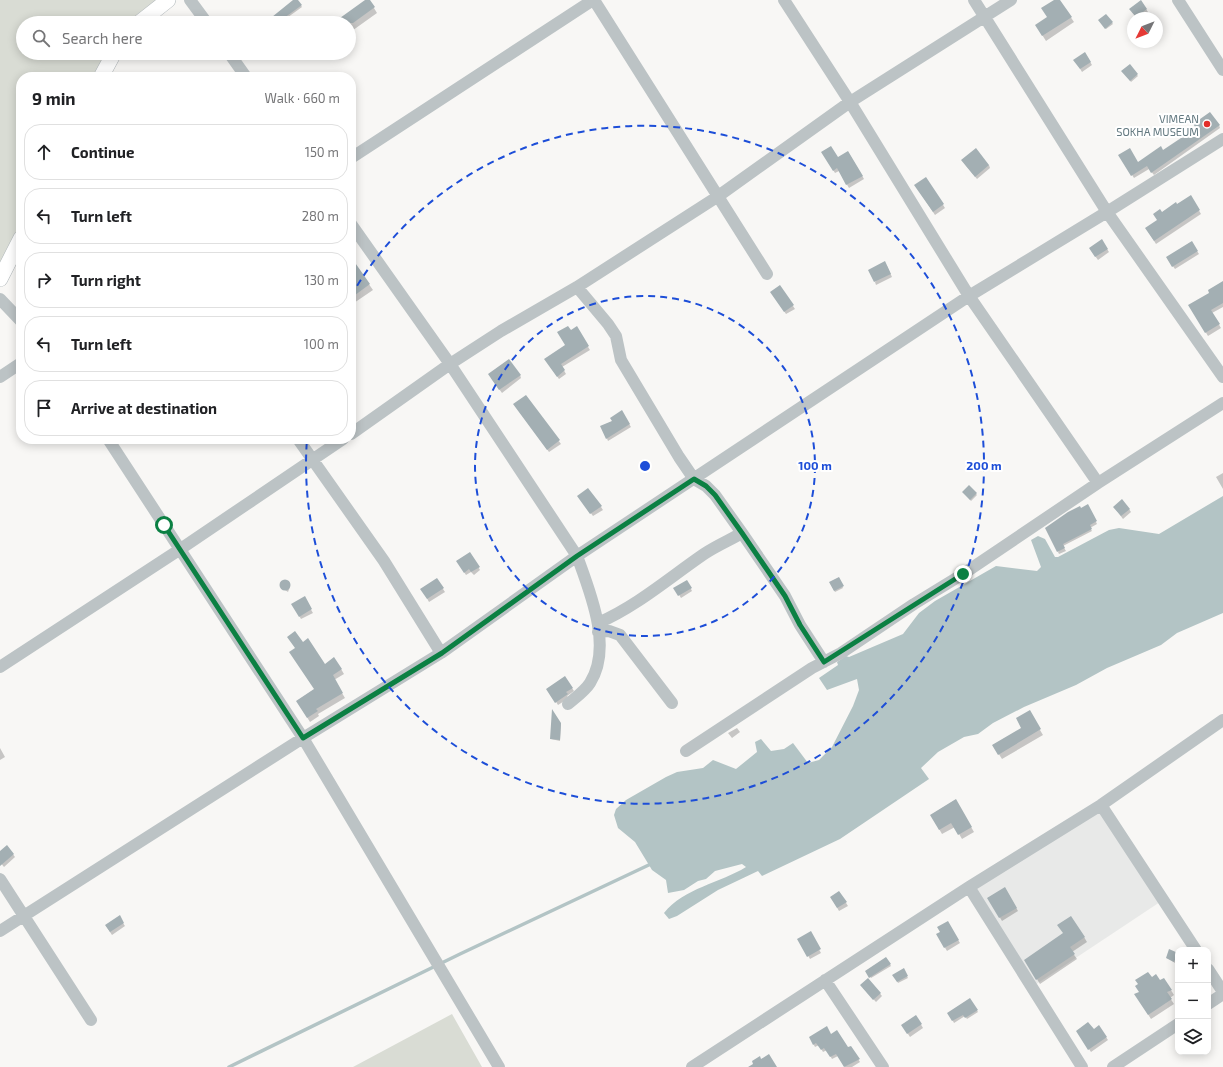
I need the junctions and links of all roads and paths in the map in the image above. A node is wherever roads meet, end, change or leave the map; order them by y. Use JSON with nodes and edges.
{"nodes":[{"id":1,"x":168,"y":0,"type":"edge"},
{"id":2,"x":190,"y":0,"type":"edge"},
{"id":3,"x":593,"y":0,"type":"edge"},
{"id":4,"x":784,"y":0,"type":"edge"},
{"id":5,"x":974,"y":0,"type":"edge"},
{"id":6,"x":1011,"y":0,"type":"edge"},
{"id":7,"x":1178,"y":0,"type":"edge"},
{"id":8,"x":148,"y":16,"type":"edge"},
{"id":9,"x":202,"y":16,"type":"edge"},
{"id":10,"x":985,"y":18,"type":"junction"},
{"id":11,"x":110,"y":60,"type":"edge"},
{"id":12,"x":234,"y":60,"type":"edge"},
{"id":13,"x":1223,"y":70,"type":"edge"},
{"id":14,"x":104,"y":72,"type":"edge"},
{"id":15,"x":242,"y":72,"type":"edge"},
{"id":16,"x":850,"y":102,"type":"junction"},
{"id":17,"x":1223,"y":139,"type":"edge"},
{"id":18,"x":356,"y":155,"type":"edge"},
{"id":19,"x":717,"y":197,"type":"junction"},
{"id":20,"x":1107,"y":212,"type":"junction"},
{"id":21,"x":356,"y":231,"type":"edge"},
{"id":22,"x":16,"y":248,"type":"edge"},
{"id":23,"x":767,"y":274,"type":"dead end"},
{"id":24,"x":0,"y":279,"type":"edge"},
{"id":25,"x":577,"y":287,"type":"junction"},
{"id":26,"x":969,"y":296,"type":"junction"},
{"id":27,"x":0,"y":299,"type":"edge"},
{"id":28,"x":16,"y":316,"type":"edge"},
{"id":29,"x":450,"y":364,"type":"junction"},
{"id":30,"x":16,"y":367,"type":"edge"},
{"id":31,"x":0,"y":377,"type":"edge"},
{"id":32,"x":1223,"y":377,"type":"edge"},
{"id":33,"x":1223,"y":403,"type":"edge"},
{"id":34,"x":356,"y":430,"type":"edge"},
{"id":35,"x":111,"y":444,"type":"edge"},
{"id":36,"x":301,"y":444,"type":"edge"},
{"id":37,"x":336,"y":444,"type":"edge"},
{"id":38,"x":312,"y":461,"type":"junction"},
{"id":39,"x":694,"y":479,"type":"junction"},
{"id":40,"x":1098,"y":483,"type":"junction"},
{"id":41,"x":742,"y":533,"type":"junction"},
{"id":42,"x":179,"y":550,"type":"junction"},
{"id":43,"x":577,"y":556,"type":"junction"},
{"id":44,"x":598,"y":628,"type":"junction"},
{"id":45,"x":442,"y":653,"type":"junction"},
{"id":46,"x":824,"y":662,"type":"junction"},
{"id":47,"x":0,"y":667,"type":"edge"},
{"id":48,"x":672,"y":703,"type":"dead end"},
{"id":49,"x":568,"y":704,"type":"dead end"},
{"id":50,"x":1223,"y":720,"type":"edge"},
{"id":51,"x":303,"y":738,"type":"junction"},
{"id":52,"x":686,"y":751,"type":"dead end"},
{"id":53,"x":1102,"y":805,"type":"junction"},
{"id":54,"x":0,"y":879,"type":"edge"},
{"id":55,"x":969,"y":887,"type":"junction"},
{"id":56,"x":25,"y":916,"type":"junction"},
{"id":57,"x":0,"y":931,"type":"edge"},
{"id":58,"x":1194,"y":947,"type":"edge"},
{"id":59,"x":1211,"y":974,"type":"edge"},
{"id":60,"x":825,"y":980,"type":"junction"},
{"id":61,"x":1223,"y":993,"type":"edge"},
{"id":62,"x":1211,"y":1002,"type":"edge"},
{"id":63,"x":92,"y":1020,"type":"dead end"},
{"id":64,"x":1175,"y":1026,"type":"edge"},
{"id":65,"x":499,"y":1067,"type":"edge"},
{"id":66,"x":692,"y":1067,"type":"edge"},
{"id":67,"x":883,"y":1067,"type":"edge"},
{"id":68,"x":1082,"y":1067,"type":"edge"},
{"id":69,"x":1113,"y":1067,"type":"edge"}],
"edges":[{"from":1,"to":8,"type":"main road"},
{"from":2,"to":9,"type":"street"},
{"from":3,"to":18,"type":"street"},
{"from":3,"to":19,"type":"street"},
{"from":4,"to":16,"type":"street"},
{"from":5,"to":10,"type":"street"},
{"from":6,"to":10,"type":"street"},
{"from":7,"to":13,"type":"street"},
{"from":10,"to":16,"type":"street"},
{"from":10,"to":20,"type":"street"},
{"from":11,"to":14,"type":"main road"},
{"from":12,"to":15,"type":"street"},
{"from":16,"to":19,"type":"street"},
{"from":16,"to":26,"type":"street"},
{"from":17,"to":20,"type":"street"},
{"from":19,"to":23,"type":"street"},
{"from":19,"to":25,"type":"street"},
{"from":20,"to":26,"type":"street"},
{"from":20,"to":32,"type":"street"},
{"from":21,"to":29,"type":"street"},
{"from":22,"to":24,"type":"main road"},
{"from":25,"to":29,"type":"street"},
{"from":25,"to":39,"type":"street"},
{"from":26,"to":39,"type":"street"},
{"from":26,"to":40,"type":"street"},
{"from":27,"to":28,"type":"street"},
{"from":29,"to":34,"type":"street"},
{"from":29,"to":43,"type":"street"},
{"from":30,"to":31,"type":"street"},
{"from":33,"to":40,"type":"street"},
{"from":35,"to":42,"type":"street"},
{"from":36,"to":38,"type":"street"},
{"from":37,"to":38,"type":"street"},
{"from":38,"to":42,"type":"street"},
{"from":38,"to":45,"type":"street"},
{"from":39,"to":41,"type":"street"},
{"from":39,"to":43,"type":"street"},
{"from":40,"to":46,"type":"street"},
{"from":41,"to":44,"type":"street"},
{"from":41,"to":46,"type":"street"},
{"from":42,"to":47,"type":"street"},
{"from":42,"to":51,"type":"street"},
{"from":43,"to":44,"type":"street"},
{"from":43,"to":45,"type":"street"},
{"from":44,"to":48,"type":"street"},
{"from":44,"to":49,"type":"street"},
{"from":45,"to":51,"type":"street"},
{"from":46,"to":52,"type":"street"},
{"from":50,"to":53,"type":"street"},
{"from":51,"to":56,"type":"street"},
{"from":51,"to":65,"type":"street"},
{"from":53,"to":55,"type":"street"},
{"from":53,"to":58,"type":"street"},
{"from":54,"to":56,"type":"street"},
{"from":55,"to":60,"type":"street"},
{"from":55,"to":68,"type":"street"},
{"from":56,"to":57,"type":"street"},
{"from":56,"to":63,"type":"street"},
{"from":59,"to":61,"type":"street"},
{"from":60,"to":66,"type":"street"},
{"from":60,"to":67,"type":"street"},
{"from":61,"to":62,"type":"street"},
{"from":64,"to":69,"type":"street"}]}
